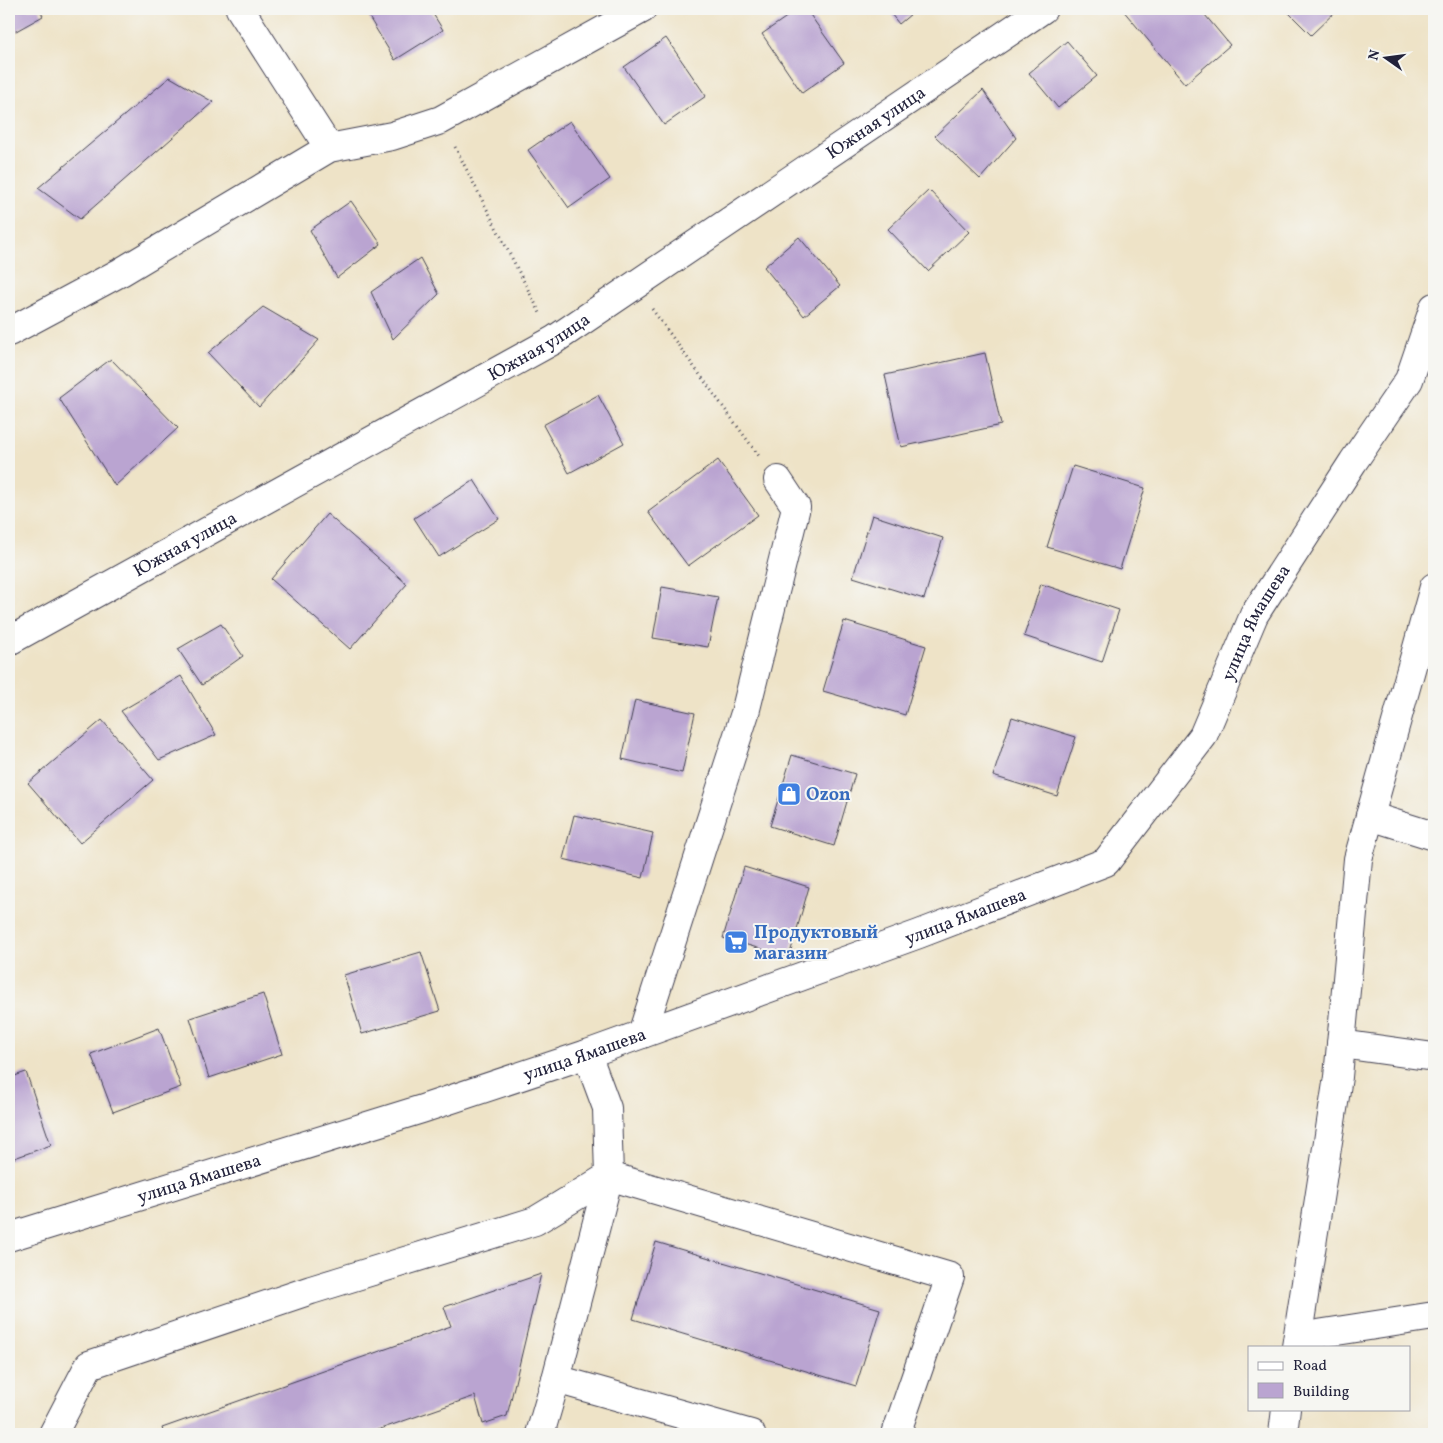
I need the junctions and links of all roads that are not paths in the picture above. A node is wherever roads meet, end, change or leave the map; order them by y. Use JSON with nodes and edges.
{"nodes":[{"id":1,"x":240,"y":9,"type":"edge"},
{"id":2,"x":642,"y":9,"type":"edge"},
{"id":3,"x":1043,"y":9,"type":"edge"},
{"id":4,"x":330,"y":148,"type":"junction"},
{"id":5,"x":1434,"y":307,"type":"edge"},
{"id":6,"x":9,"y":332,"type":"edge"},
{"id":7,"x":778,"y":480,"type":"road end"},
{"id":8,"x":1434,"y":587,"type":"edge"},
{"id":9,"x":9,"y":641,"type":"edge"},
{"id":10,"x":1370,"y":816,"type":"junction"},
{"id":11,"x":1434,"y":836,"type":"edge"},
{"id":12,"x":642,"y":1034,"type":"junction"},
{"id":13,"x":1341,"y":1044,"type":"junction"},
{"id":14,"x":587,"y":1054,"type":"junction"},
{"id":15,"x":1434,"y":1057,"type":"edge"},
{"id":16,"x":609,"y":1176,"type":"junction"},
{"id":17,"x":9,"y":1237,"type":"edge"},
{"id":18,"x":1434,"y":1316,"type":"edge"},
{"id":19,"x":1297,"y":1342,"type":"edge"},
{"id":20,"x":556,"y":1379,"type":"junction"},
{"id":21,"x":1286,"y":1410,"type":"edge"},
{"id":22,"x":53,"y":1434,"type":"edge"},
{"id":23,"x":540,"y":1434,"type":"edge"},
{"id":24,"x":751,"y":1434,"type":"edge"},
{"id":25,"x":896,"y":1434,"type":"edge"},
{"id":26,"x":1283,"y":1434,"type":"edge"}],
"edges":[{"from":1,"to":4,"type":"street"},
{"from":2,"to":4,"type":"street"},
{"from":3,"to":9,"type":"street","name":"Южная улица"},
{"from":4,"to":6,"type":"street"},
{"from":5,"to":12,"type":"street","name":"улица Ямашева"},
{"from":7,"to":12,"type":"street"},
{"from":8,"to":10,"type":"street"},
{"from":10,"to":11,"type":"street"},
{"from":10,"to":13,"type":"street"},
{"from":12,"to":14,"type":"street","name":"улица Ямашева"},
{"from":13,"to":15,"type":"street"},
{"from":13,"to":19,"type":"street"},
{"from":14,"to":16,"type":"street"},
{"from":14,"to":17,"type":"street","name":"улица Ямашева"},
{"from":16,"to":20,"type":"street"},
{"from":16,"to":22,"type":"street"},
{"from":16,"to":25,"type":"street"},
{"from":18,"to":19,"type":"street"},
{"from":20,"to":23,"type":"street"},
{"from":20,"to":24,"type":"street"},
{"from":21,"to":26,"type":"street"}]}
